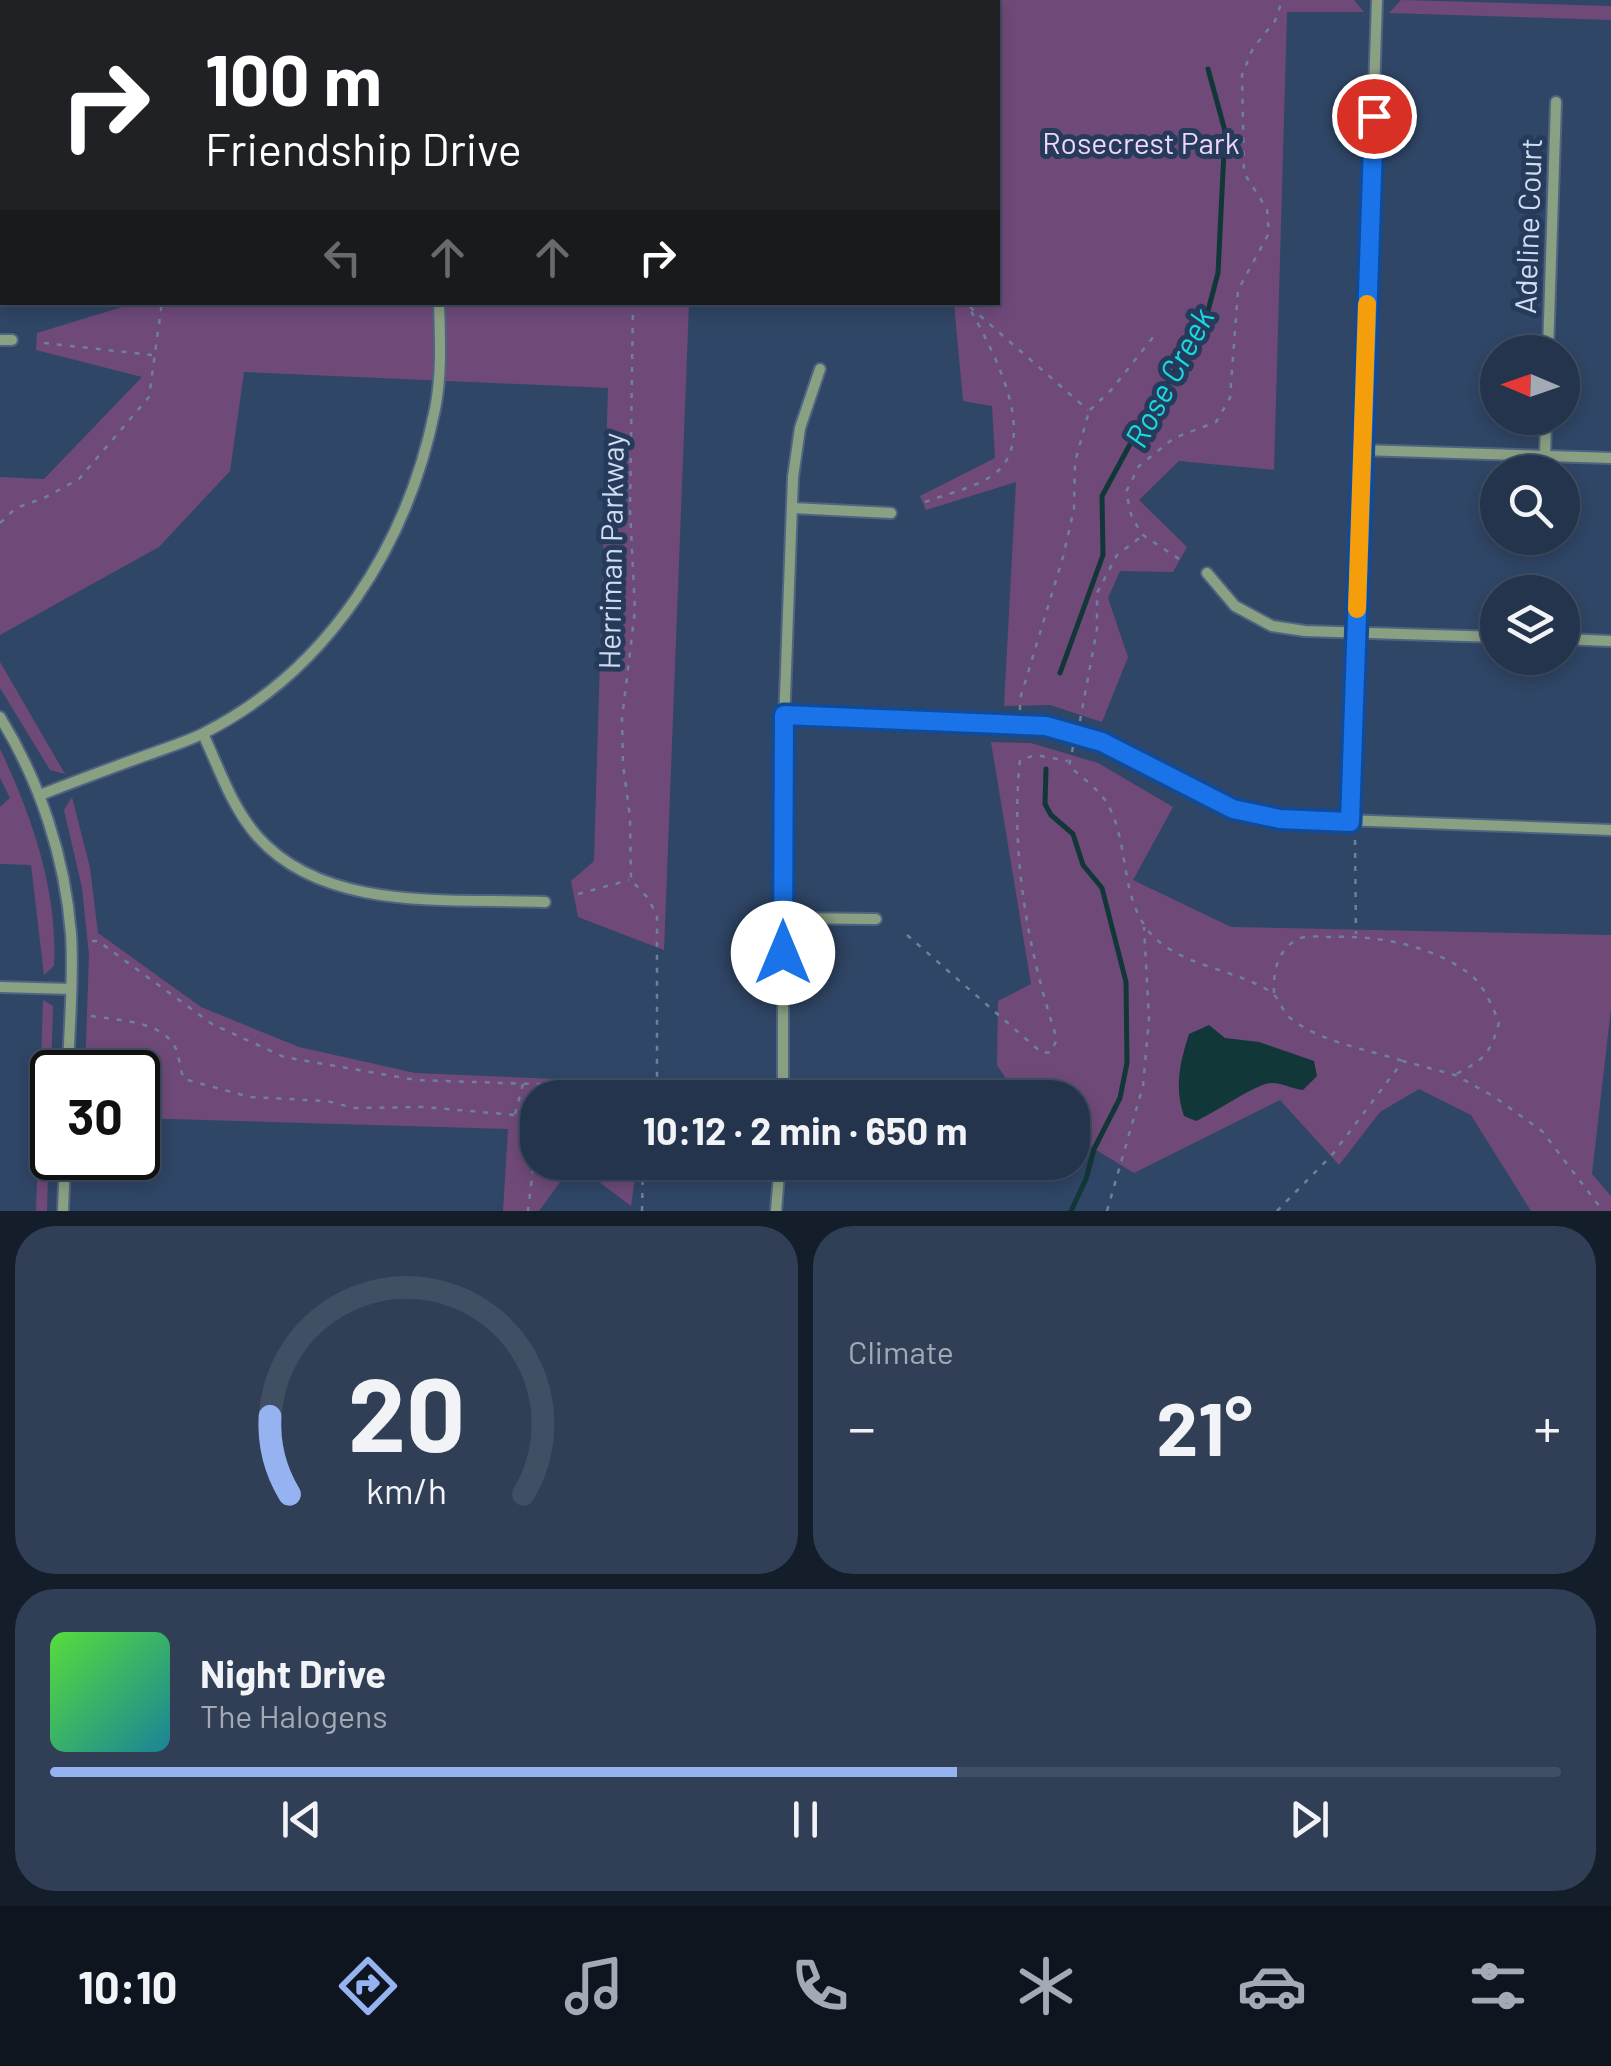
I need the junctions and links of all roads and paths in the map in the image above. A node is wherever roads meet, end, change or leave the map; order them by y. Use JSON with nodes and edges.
{"nodes":[{"id":1,"x":1377,"y":0,"type":"edge"},
{"id":2,"x":1282,"y":1,"type":"edge"},
{"id":3,"x":1556,"y":102,"type":"dead end"},
{"id":4,"x":162,"y":305,"type":"edge"},
{"id":5,"x":440,"y":305,"type":"edge"},
{"id":6,"x":633,"y":305,"type":"edge"},
{"id":7,"x":967,"y":305,"type":"edge"},
{"id":8,"x":967,"y":305,"type":"edge"},
{"id":9,"x":1549,"y":335,"type":"edge"},
{"id":10,"x":1154,"y":336,"type":"dead end"},
{"id":11,"x":44,"y":343,"type":"dead end"},
{"id":12,"x":154,"y":355,"type":"junction"},
{"id":13,"x":820,"y":369,"type":"dead end"},
{"id":14,"x":1089,"y":411,"type":"junction"},
{"id":15,"x":1362,"y":450,"type":"junction"},
{"id":16,"x":1514,"y":455,"type":"edge"},
{"id":17,"x":1580,"y":457,"type":"edge"},
{"id":18,"x":1611,"y":458,"type":"edge"},
{"id":19,"x":925,"y":502,"type":"dead end"},
{"id":20,"x":792,"y":508,"type":"junction"},
{"id":21,"x":890,"y":513,"type":"dead end"},
{"id":22,"x":0,"y":523,"type":"edge"},
{"id":23,"x":1144,"y":535,"type":"junction"},
{"id":24,"x":1179,"y":559,"type":"dead end"},
{"id":25,"x":1208,"y":573,"type":"dead end"},
{"id":26,"x":1356,"y":632,"type":"junction"},
{"id":27,"x":1480,"y":636,"type":"edge"},
{"id":28,"x":1580,"y":640,"type":"edge"},
{"id":29,"x":1611,"y":641,"type":"edge"},
{"id":30,"x":1020,"y":710,"type":"dead end"},
{"id":31,"x":784,"y":715,"type":"junction"},
{"id":32,"x":0,"y":716,"type":"edge"},
{"id":33,"x":1080,"y":721,"type":"dead end"},
{"id":34,"x":203,"y":734,"type":"junction"},
{"id":35,"x":1073,"y":746,"type":"dead end"},
{"id":36,"x":1068,"y":761,"type":"junction"},
{"id":37,"x":40,"y":794,"type":"junction"},
{"id":38,"x":1350,"y":822,"type":"junction"},
{"id":39,"x":1611,"y":830,"type":"edge"},
{"id":40,"x":1356,"y":840,"type":"dead end"},
{"id":41,"x":631,"y":880,"type":"junction"},
{"id":42,"x":578,"y":894,"type":"dead end"},
{"id":43,"x":544,"y":902,"type":"dead end"},
{"id":44,"x":783,"y":918,"type":"junction"},
{"id":45,"x":876,"y":919,"type":"dead end"},
{"id":46,"x":1144,"y":926,"type":"junction"},
{"id":47,"x":907,"y":936,"type":"dead end"},
{"id":48,"x":1356,"y":936,"type":"junction"},
{"id":49,"x":92,"y":941,"type":"dead end"},
{"id":50,"x":0,"y":987,"type":"edge"},
{"id":51,"x":71,"y":989,"type":"junction"},
{"id":52,"x":1274,"y":994,"type":"junction"},
{"id":53,"x":91,"y":1016,"type":"dead end"},
{"id":54,"x":69,"y":1050,"type":"edge"},
{"id":55,"x":1403,"y":1061,"type":"junction"},
{"id":56,"x":1455,"y":1075,"type":"junction"},
{"id":57,"x":657,"y":1080,"type":"edge"},
{"id":58,"x":779,"y":1080,"type":"edge"},
{"id":59,"x":520,"y":1084,"type":"edge"},
{"id":60,"x":520,"y":1094,"type":"edge"},
{"id":61,"x":514,"y":1115,"type":"junction"},
{"id":62,"x":64,"y":1180,"type":"edge"},
{"id":63,"x":643,"y":1180,"type":"edge"},
{"id":64,"x":779,"y":1180,"type":"edge"},
{"id":65,"x":62,"y":1211,"type":"edge"},
{"id":66,"x":528,"y":1211,"type":"edge"},
{"id":67,"x":642,"y":1211,"type":"edge"},
{"id":68,"x":776,"y":1211,"type":"edge"},
{"id":69,"x":1106,"y":1211,"type":"edge"},
{"id":70,"x":1277,"y":1211,"type":"edge"},
{"id":71,"x":1604,"y":1211,"type":"edge"}],
"edges":[{"from":1,"to":15,"type":"street"},
{"from":2,"to":23,"type":"path"},
{"from":3,"to":9,"type":"street","name":"Adeline Court"},
{"from":4,"to":12,"type":"path"},
{"from":5,"to":34,"type":"street"},
{"from":6,"to":41,"type":"path","name":"Herriman Parkway"},
{"from":7,"to":14,"type":"path"},
{"from":8,"to":19,"type":"path"},
{"from":10,"to":14,"type":"path"},
{"from":11,"to":12,"type":"path"},
{"from":12,"to":22,"type":"path"},
{"from":13,"to":20,"type":"street"},
{"from":14,"to":30,"type":"path"},
{"from":15,"to":16,"type":"street"},
{"from":15,"to":26,"type":"street"},
{"from":17,"to":18,"type":"street"},
{"from":20,"to":21,"type":"street"},
{"from":20,"to":31,"type":"street"},
{"from":23,"to":24,"type":"path"},
{"from":23,"to":33,"type":"path"},
{"from":25,"to":26,"type":"street"},
{"from":26,"to":27,"type":"street"},
{"from":26,"to":38,"type":"street"},
{"from":28,"to":29,"type":"street"},
{"from":31,"to":38,"type":"street"},
{"from":31,"to":44,"type":"street"},
{"from":32,"to":37,"type":"street"},
{"from":34,"to":37,"type":"street"},
{"from":34,"to":43,"type":"street"},
{"from":35,"to":36,"type":"path"},
{"from":36,"to":46,"type":"path"},
{"from":36,"to":47,"type":"path"},
{"from":37,"to":51,"type":"street"},
{"from":38,"to":39,"type":"street"},
{"from":40,"to":48,"type":"path"},
{"from":41,"to":42,"type":"path"},
{"from":41,"to":57,"type":"path"},
{"from":44,"to":45,"type":"street"},
{"from":44,"to":58,"type":"street"},
{"from":46,"to":52,"type":"path"},
{"from":46,"to":69,"type":"path"},
{"from":48,"to":52,"type":"path"},
{"from":48,"to":56,"type":"path"},
{"from":49,"to":59,"type":"path"},
{"from":50,"to":51,"type":"street"},
{"from":51,"to":54,"type":"street"},
{"from":52,"to":55,"type":"path"},
{"from":53,"to":61,"type":"path"},
{"from":55,"to":56,"type":"path"},
{"from":55,"to":70,"type":"path"},
{"from":56,"to":71,"type":"path"},
{"from":60,"to":61,"type":"path"},
{"from":61,"to":66,"type":"path"},
{"from":62,"to":65,"type":"street"},
{"from":63,"to":67,"type":"path"},
{"from":64,"to":68,"type":"street"}]}
